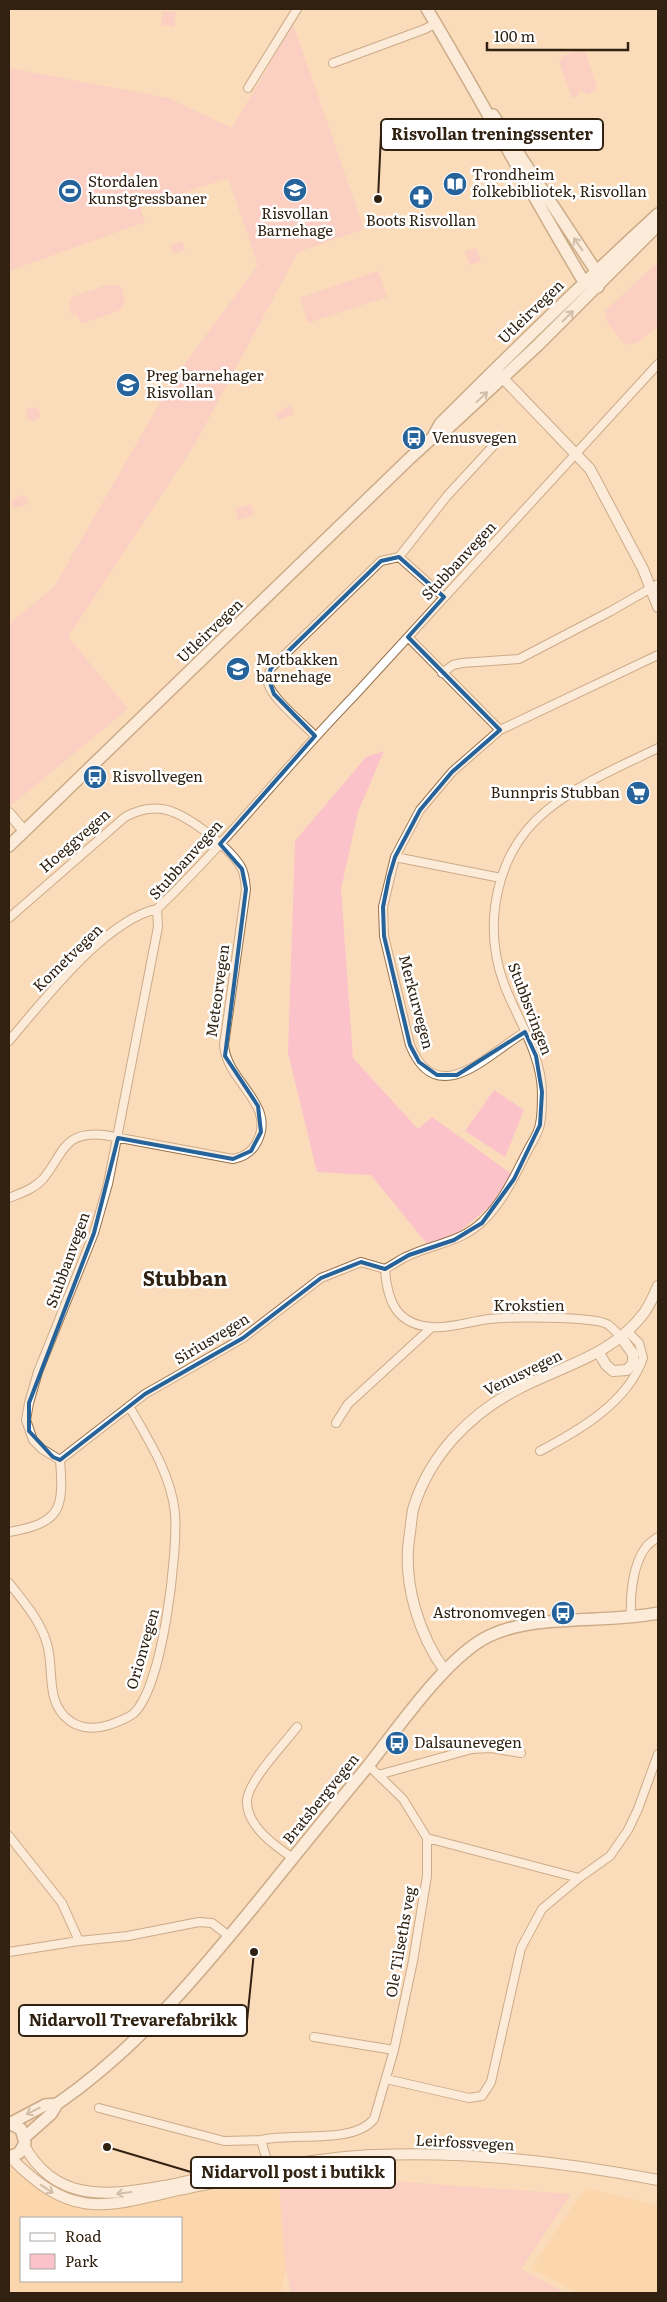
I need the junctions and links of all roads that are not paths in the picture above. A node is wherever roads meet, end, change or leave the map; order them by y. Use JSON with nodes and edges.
{"nodes":[{"id":1,"x":297,"y":9,"type":"edge"},
{"id":2,"x":427,"y":9,"type":"edge"},
{"id":3,"x":436,"y":23,"type":"junction"},
{"id":4,"x":333,"y":63,"type":"dead end"},
{"id":5,"x":248,"y":88,"type":"dead end"},
{"id":6,"x":481,"y":100,"type":"junction"},
{"id":7,"x":658,"y":214,"type":"edge"},
{"id":8,"x":658,"y":225,"type":"edge"},
{"id":9,"x":596,"y":271,"type":"junction"},
{"id":10,"x":584,"y":282,"type":"junction"},
{"id":11,"x":598,"y":286,"type":"junction"},
{"id":12,"x":658,"y":364,"type":"edge"},
{"id":13,"x":499,"y":373,"type":"junction"},
{"id":14,"x":494,"y":445,"type":"dead end"},
{"id":15,"x":576,"y":454,"type":"junction"},
{"id":16,"x":399,"y":557,"type":"junction"},
{"id":17,"x":655,"y":586,"type":"edge"},
{"id":18,"x":444,"y":597,"type":"junction"},
{"id":19,"x":658,"y":607,"type":"edge"},
{"id":20,"x":408,"y":637,"type":"junction"},
{"id":21,"x":658,"y":655,"type":"edge"},
{"id":22,"x":442,"y":672,"type":"junction"},
{"id":23,"x":500,"y":730,"type":"junction"},
{"id":24,"x":315,"y":736,"type":"junction"},
{"id":25,"x":658,"y":748,"type":"edge"},
{"id":26,"x":9,"y":813,"type":"edge"},
{"id":27,"x":24,"y":831,"type":"junction"},
{"id":28,"x":220,"y":844,"type":"junction"},
{"id":29,"x":9,"y":846,"type":"edge"},
{"id":30,"x":395,"y":856,"type":"junction"},
{"id":31,"x":501,"y":878,"type":"junction"},
{"id":32,"x":158,"y":909,"type":"junction"},
{"id":33,"x":9,"y":918,"type":"edge"},
{"id":34,"x":525,"y":1032,"type":"junction"},
{"id":35,"x":9,"y":1041,"type":"edge"},
{"id":36,"x":118,"y":1138,"type":"junction"},
{"id":37,"x":9,"y":1198,"type":"edge"},
{"id":38,"x":385,"y":1269,"type":"junction"},
{"id":39,"x":658,"y":1286,"type":"edge"},
{"id":40,"x":432,"y":1328,"type":"junction"},
{"id":41,"x":624,"y":1334,"type":"junction"},
{"id":42,"x":599,"y":1353,"type":"junction"},
{"id":43,"x":128,"y":1406,"type":"junction"},
{"id":44,"x":336,"y":1423,"type":"dead end"},
{"id":45,"x":540,"y":1451,"type":"dead end"},
{"id":46,"x":60,"y":1460,"type":"junction"},
{"id":47,"x":9,"y":1532,"type":"edge"},
{"id":48,"x":658,"y":1537,"type":"edge"},
{"id":49,"x":9,"y":1583,"type":"edge"},
{"id":50,"x":658,"y":1613,"type":"edge"},
{"id":51,"x":631,"y":1618,"type":"junction"},
{"id":52,"x":445,"y":1671,"type":"junction"},
{"id":53,"x":297,"y":1727,"type":"dead end"},
{"id":54,"x":521,"y":1753,"type":"dead end"},
{"id":55,"x":658,"y":1754,"type":"edge"},
{"id":56,"x":368,"y":1765,"type":"junction"},
{"id":57,"x":378,"y":1775,"type":"junction"},
{"id":58,"x":9,"y":1836,"type":"edge"},
{"id":59,"x":427,"y":1838,"type":"junction"},
{"id":60,"x":293,"y":1858,"type":"junction"},
{"id":61,"x":580,"y":1878,"type":"junction"},
{"id":62,"x":230,"y":1936,"type":"junction"},
{"id":63,"x":79,"y":1941,"type":"junction"},
{"id":64,"x":9,"y":1952,"type":"edge"},
{"id":65,"x":314,"y":2037,"type":"dead end"},
{"id":66,"x":394,"y":2050,"type":"junction"},
{"id":67,"x":386,"y":2078,"type":"junction"},
{"id":68,"x":57,"y":2104,"type":"junction"},
{"id":69,"x":99,"y":2108,"type":"dead end"},
{"id":70,"x":10,"y":2123,"type":"edge"},
{"id":71,"x":261,"y":2140,"type":"junction"},
{"id":72,"x":24,"y":2141,"type":"junction"},
{"id":73,"x":9,"y":2157,"type":"edge"},
{"id":74,"x":269,"y":2167,"type":"junction"},
{"id":75,"x":658,"y":2180,"type":"edge"}],
"edges":[{"from":1,"to":5,"type":"street"},
{"from":2,"to":3,"type":"main road"},
{"from":3,"to":4,"type":"street"},
{"from":3,"to":6,"type":"main road"},
{"from":9,"to":6,"type":"main road","one_way":true},
{"from":6,"to":10,"type":"main road"},
{"from":7,"to":9,"type":"main road","name":"Utleirvegen"},
{"from":8,"to":11,"type":"main road","name":"Utleirvegen"},
{"from":9,"to":10,"type":"main road","name":"Utleirvegen"},
{"from":9,"to":11,"type":"main road"},
{"from":10,"to":11,"type":"main road"},
{"from":10,"to":13,"type":"main road","name":"Utleirvegen"},
{"from":13,"to":11,"type":"main road","name":"Utleirvegen","one_way":true},
{"from":12,"to":15,"type":"street","name":"Stubbanvegen"},
{"from":13,"to":15,"type":"street"},
{"from":13,"to":27,"type":"main road","name":"Utleirvegen"},
{"from":14,"to":16,"type":"street"},
{"from":15,"to":17,"type":"street"},
{"from":15,"to":18,"type":"street","name":"Stubbanvegen"},
{"from":16,"to":18,"type":"street"},
{"from":16,"to":24,"type":"street"},
{"from":17,"to":19,"type":"street"},
{"from":17,"to":22,"type":"street"},
{"from":18,"to":20,"type":"street","name":"Stubbanvegen"},
{"from":20,"to":22,"type":"street"},
{"from":20,"to":24,"type":"street","name":"Stubbanvegen"},
{"from":21,"to":23,"type":"street","name":"Merkurvegen"},
{"from":22,"to":23,"type":"street"},
{"from":23,"to":30,"type":"street","name":"Merkurvegen"},
{"from":24,"to":28,"type":"street","name":"Stubbanvegen"},
{"from":25,"to":31,"type":"street","name":"Stubbsvingen"},
{"from":26,"to":27,"type":"street"},
{"from":27,"to":29,"type":"main road","name":"Utleirvegen"},
{"from":28,"to":32,"type":"street","name":"Stubbanvegen"},
{"from":28,"to":33,"type":"street","name":"Hoeggvegen"},
{"from":28,"to":36,"type":"street","name":"Meteorvegen"},
{"from":30,"to":31,"type":"street"},
{"from":30,"to":34,"type":"street","name":"Merkurvegen"},
{"from":31,"to":34,"type":"street","name":"Stubbsvingen"},
{"from":32,"to":35,"type":"street","name":"Kometvegen"},
{"from":32,"to":36,"type":"street","name":"Stubbanvegen"},
{"from":34,"to":38,"type":"street","name":"Stubbsvingen"},
{"from":36,"to":37,"type":"street"},
{"from":36,"to":46,"type":"street","name":"Stubbanvegen"},
{"from":38,"to":40,"type":"street","name":"Krokstien"},
{"from":38,"to":43,"type":"street","name":"Siriusvegen"},
{"from":39,"to":41,"type":"street","name":"Venusvegen"},
{"from":40,"to":41,"type":"street","name":"Krokstien"},
{"from":40,"to":44,"type":"street"},
{"from":41,"to":42,"type":"street","name":"Venusvegen"},
{"from":41,"to":42,"type":"street"},
{"from":41,"to":45,"type":"street","name":"Krokstien"},
{"from":42,"to":52,"type":"street","name":"Venusvegen"},
{"from":43,"to":46,"type":"street","name":"Siriusvegen"},
{"from":43,"to":49,"type":"street","name":"Orionvegen"},
{"from":46,"to":47,"type":"street"},
{"from":48,"to":51,"type":"street"},
{"from":50,"to":51,"type":"main road","name":"Bratsbergvegen"},
{"from":51,"to":52,"type":"main road","name":"Bratsbergvegen"},
{"from":52,"to":56,"type":"main road","name":"Bratsbergvegen"},
{"from":53,"to":60,"type":"street"},
{"from":54,"to":57,"type":"street"},
{"from":55,"to":61,"type":"street"},
{"from":56,"to":57,"type":"street"},
{"from":56,"to":60,"type":"main road","name":"Bratsbergvegen"},
{"from":57,"to":59,"type":"street"},
{"from":58,"to":63,"type":"street"},
{"from":59,"to":61,"type":"street"},
{"from":59,"to":66,"type":"street","name":"Ole Tilseths veg"},
{"from":60,"to":62,"type":"main road","name":"Bratsbergvegen"},
{"from":61,"to":67,"type":"street"},
{"from":62,"to":63,"type":"street"},
{"from":62,"to":68,"type":"main road","name":"Bratsbergvegen"},
{"from":63,"to":64,"type":"street"},
{"from":65,"to":66,"type":"street"},
{"from":66,"to":67,"type":"street","name":"Ole Tilseths veg"},
{"from":67,"to":71,"type":"street","name":"Ole Tilseths veg"},
{"from":68,"to":70,"type":"main road","name":"Bratsbergvegen","one_way":true},
{"from":68,"to":72,"type":"main road","name":"Bratsbergvegen"},
{"from":69,"to":71,"type":"street"},
{"from":70,"to":72,"type":"main road"},
{"from":71,"to":74,"type":"street"},
{"from":72,"to":73,"type":"main road","name":"Bratsbergvegen"},
{"from":74,"to":72,"type":"street","name":"Leirfossvegen","one_way":true},
{"from":73,"to":74,"type":"street","name":"Leirfossvegen","one_way":true},
{"from":74,"to":75,"type":"street","name":"Leirfossvegen"}]}
